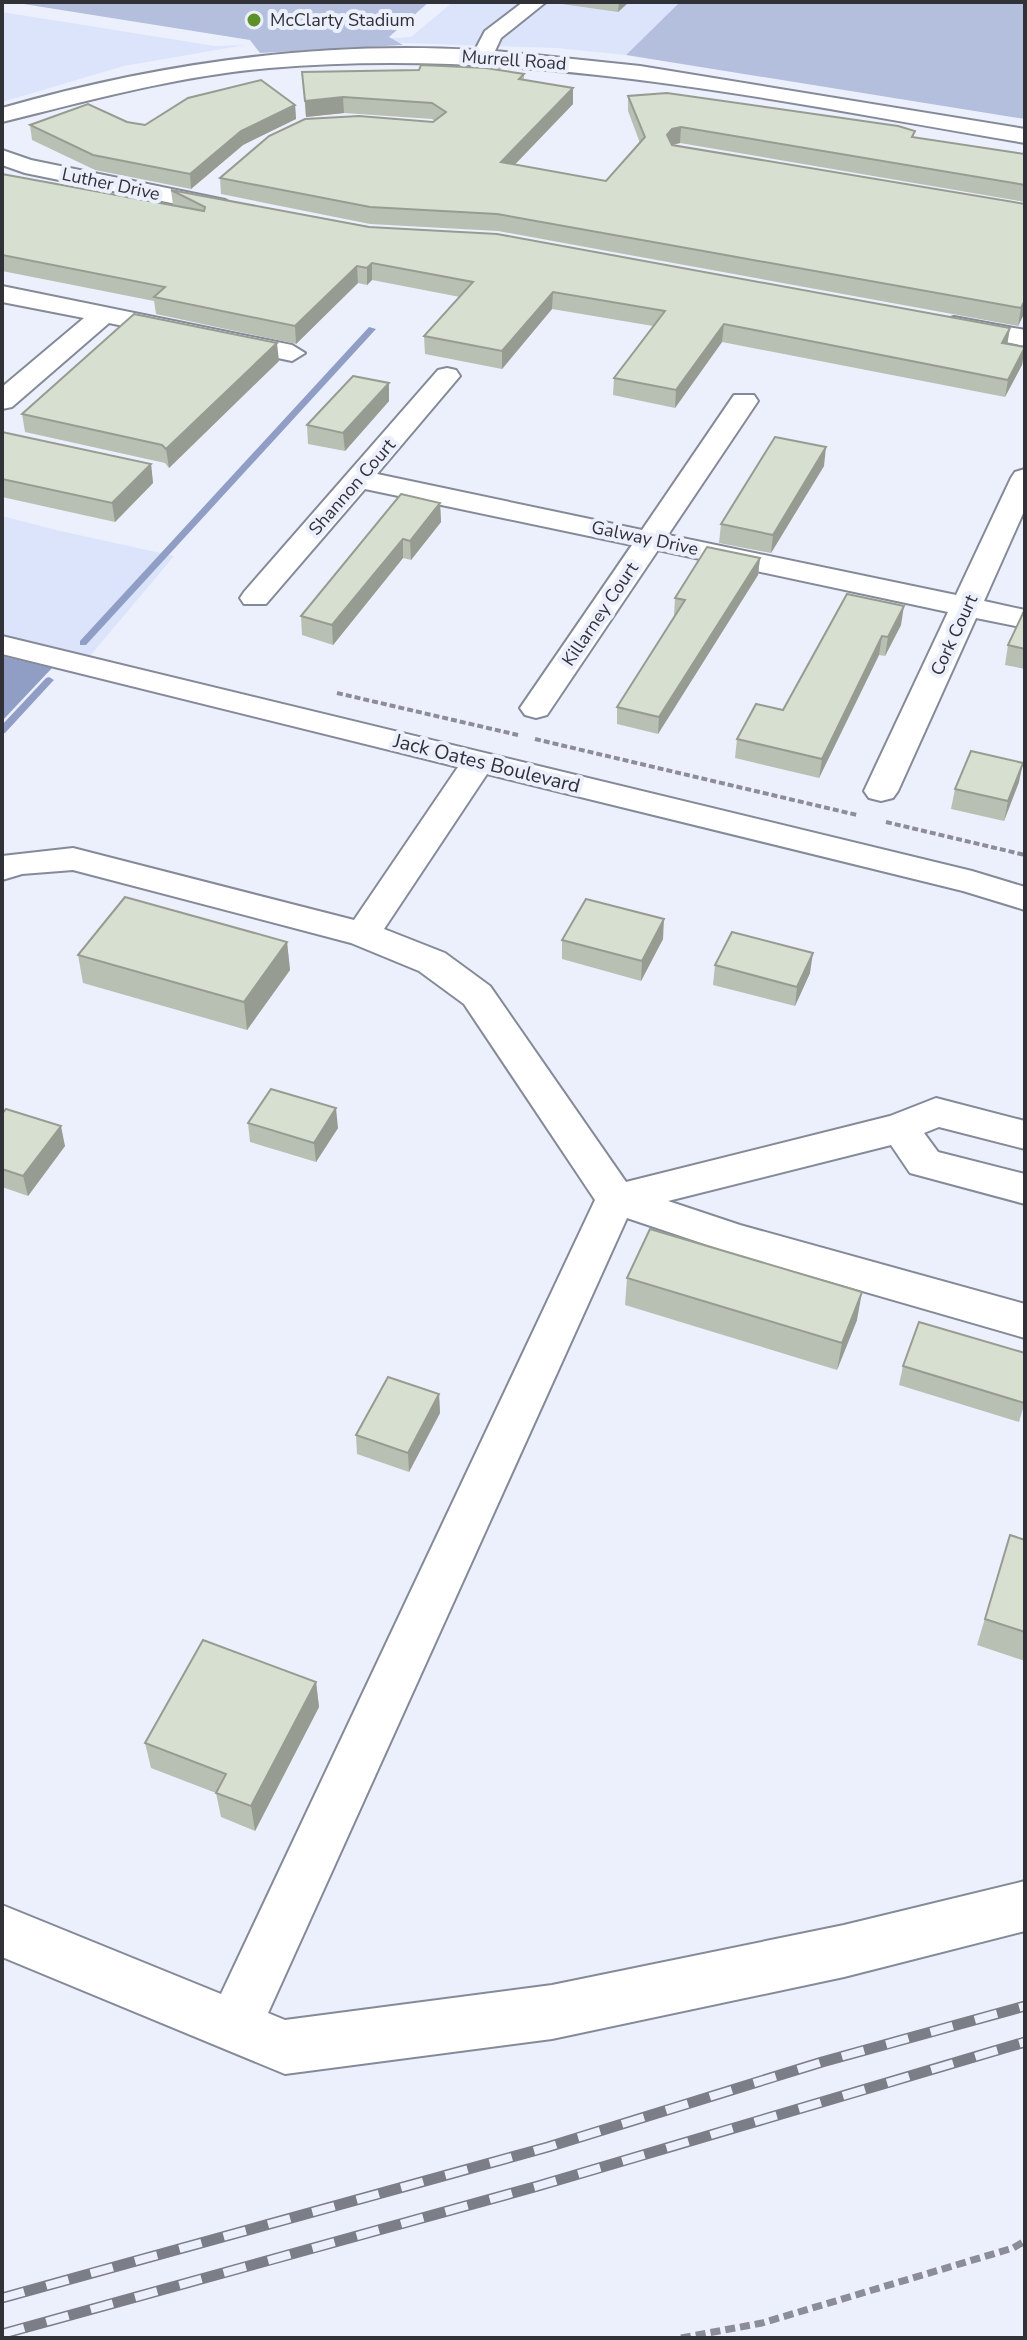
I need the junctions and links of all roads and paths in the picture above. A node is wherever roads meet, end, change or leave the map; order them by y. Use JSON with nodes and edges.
{"nodes":[{"id":1,"x":536,"y":2,"type":"edge"},
{"id":2,"x":482,"y":57,"type":"junction"},
{"id":3,"x":2,"y":115,"type":"edge"},
{"id":4,"x":1025,"y":136,"type":"edge"},
{"id":5,"x":2,"y":157,"type":"edge"},
{"id":6,"x":218,"y":182,"type":"dead end"},
{"id":7,"x":195,"y":202,"type":"junction"},
{"id":8,"x":254,"y":212,"type":"edge"},
{"id":9,"x":2,"y":294,"type":"edge"},
{"id":10,"x":103,"y":315,"type":"junction"},
{"id":11,"x":932,"y":321,"type":"edge"},
{"id":12,"x":1025,"y":338,"type":"edge"},
{"id":13,"x":292,"y":353,"type":"dead end"},
{"id":14,"x":447,"y":376,"type":"dead end"},
{"id":15,"x":2,"y":401,"type":"edge"},
{"id":16,"x":744,"y":401,"type":"dead end"},
{"id":17,"x":1025,"y":478,"type":"edge"},
{"id":18,"x":360,"y":479,"type":"junction"},
{"id":19,"x":651,"y":539,"type":"junction"},
{"id":20,"x":255,"y":598,"type":"dead end"},
{"id":21,"x":967,"y":607,"type":"junction"},
{"id":22,"x":1025,"y":619,"type":"edge"},
{"id":23,"x":2,"y":645,"type":"edge"},
{"id":24,"x":536,"y":708,"type":"dead end"},
{"id":25,"x":479,"y":761,"type":"junction"},
{"id":26,"x":881,"y":791,"type":"dead end"},
{"id":27,"x":2,"y":869,"type":"edge"},
{"id":28,"x":972,"y":882,"type":"junction"},
{"id":29,"x":1025,"y":885,"type":"edge"},
{"id":30,"x":1025,"y":899,"type":"edge"},
{"id":31,"x":363,"y":934,"type":"junction"},
{"id":32,"x":900,"y":1128,"type":"junction"},
{"id":33,"x":1025,"y":1135,"type":"edge"},
{"id":34,"x":1025,"y":1189,"type":"edge"},
{"id":35,"x":616,"y":1199,"type":"junction"},
{"id":36,"x":1025,"y":1321,"type":"edge"},
{"id":37,"x":1025,"y":1906,"type":"edge"},
{"id":38,"x":2,"y":1931,"type":"edge"},
{"id":39,"x":234,"y":2026,"type":"junction"},
{"id":40,"x":1025,"y":2241,"type":"edge"},
{"id":41,"x":681,"y":2338,"type":"edge"}],
"edges":[{"from":1,"to":2,"type":"street"},
{"from":2,"to":3,"type":"street","name":"Murrell Road"},
{"from":2,"to":4,"type":"street","name":"Murrell Road"},
{"from":5,"to":7,"type":"street","name":"Luther Drive"},
{"from":6,"to":7,"type":"street"},
{"from":7,"to":8,"type":"street","name":"Luther Drive"},
{"from":9,"to":10,"type":"street"},
{"from":10,"to":13,"type":"street"},
{"from":10,"to":15,"type":"street"},
{"from":11,"to":12,"type":"street"},
{"from":14,"to":18,"type":"street","name":"Shannon Court"},
{"from":16,"to":19,"type":"street","name":"Killarney Court"},
{"from":17,"to":21,"type":"street","name":"Cork Court"},
{"from":18,"to":19,"type":"street","name":"Galway Drive"},
{"from":18,"to":20,"type":"street","name":"Shannon Court"},
{"from":19,"to":21,"type":"street","name":"Galway Drive"},
{"from":19,"to":24,"type":"street","name":"Killarney Court"},
{"from":21,"to":22,"type":"street","name":"Galway Drive"},
{"from":21,"to":26,"type":"street","name":"Cork Court"},
{"from":23,"to":25,"type":"street","name":"Jack Oates Boulevard"},
{"from":25,"to":28,"type":"street","name":"Jack Oates Boulevard"},
{"from":25,"to":31,"type":"street"},
{"from":27,"to":31,"type":"street"},
{"from":28,"to":29,"type":"street","name":"Jack Oates Boulevard"},
{"from":28,"to":30,"type":"street","name":"Jack Oates Boulevard"},
{"from":31,"to":35,"type":"street"},
{"from":32,"to":33,"type":"street"},
{"from":32,"to":34,"type":"street"},
{"from":32,"to":35,"type":"street"},
{"from":35,"to":36,"type":"street"},
{"from":35,"to":39,"type":"street"},
{"from":37,"to":39,"type":"street"},
{"from":38,"to":39,"type":"street"},
{"from":40,"to":41,"type":"path"}]}
